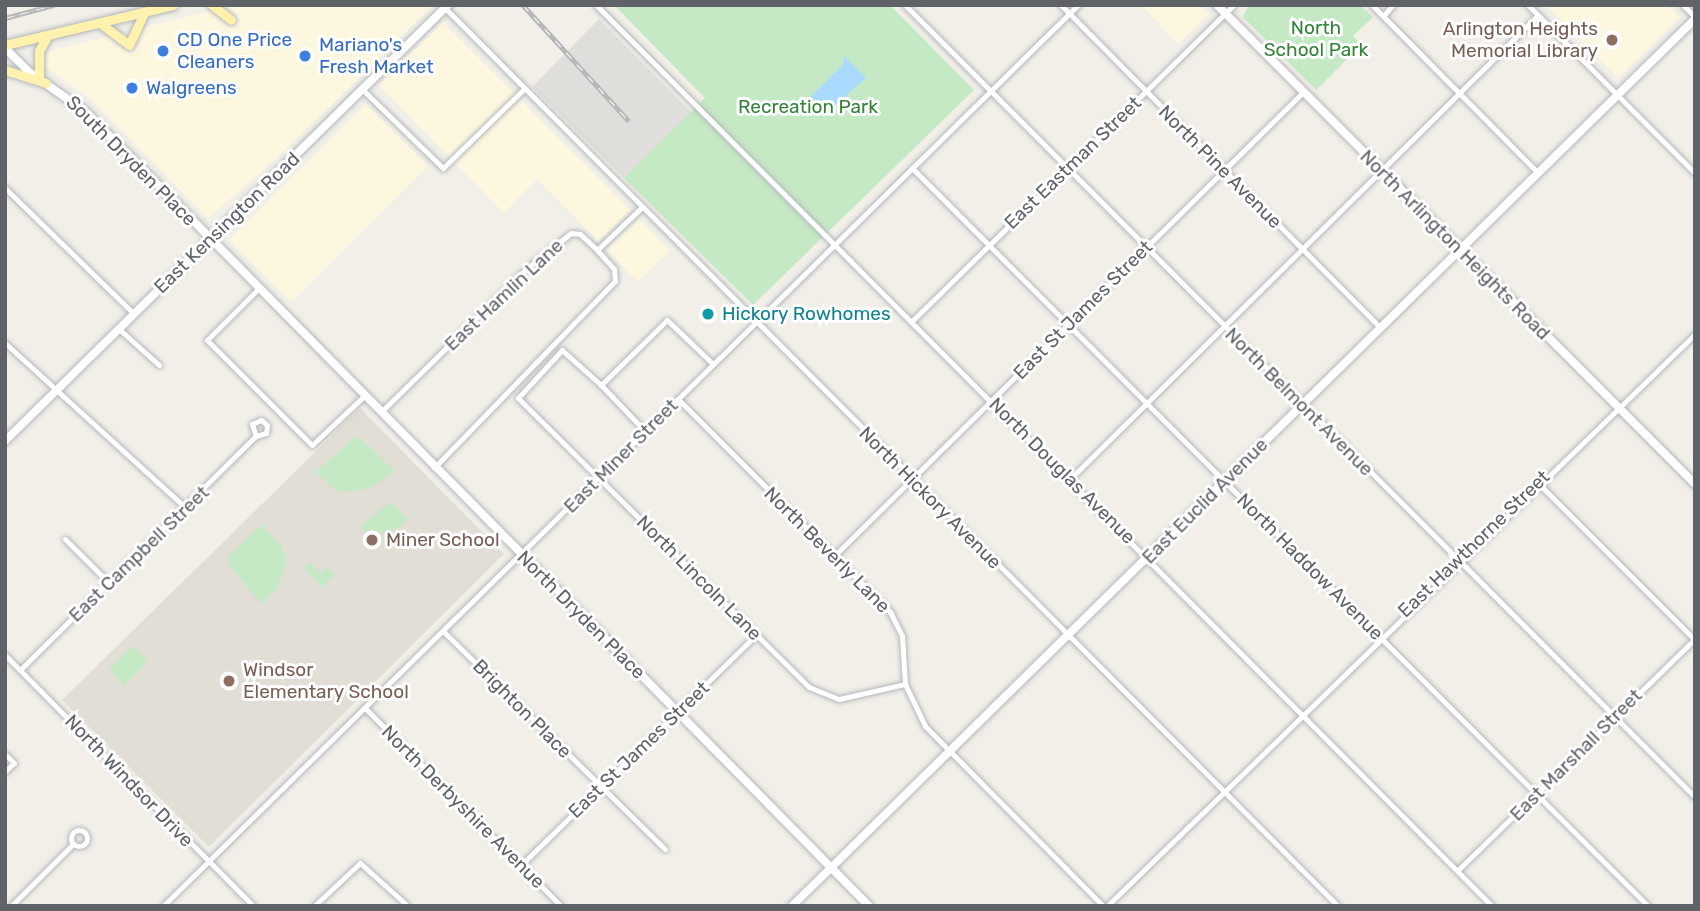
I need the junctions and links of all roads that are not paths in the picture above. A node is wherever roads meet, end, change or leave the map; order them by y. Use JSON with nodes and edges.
{"nodes":[{"id":1,"x":173,"y":5,"type":"edge"},
{"id":2,"x":212,"y":5,"type":"edge"},
{"id":3,"x":596,"y":5,"type":"edge"},
{"id":4,"x":905,"y":5,"type":"edge"},
{"id":5,"x":919,"y":5,"type":"edge"},
{"id":6,"x":1061,"y":5,"type":"edge"},
{"id":7,"x":1078,"y":5,"type":"edge"},
{"id":8,"x":1217,"y":5,"type":"edge"},
{"id":9,"x":1234,"y":5,"type":"edge"},
{"id":10,"x":1372,"y":5,"type":"edge"},
{"id":11,"x":1393,"y":5,"type":"edge"},
{"id":12,"x":1528,"y":5,"type":"edge"},
{"id":13,"x":1683,"y":5,"type":"edge"},
{"id":14,"x":446,"y":7,"type":"edge"},
{"id":15,"x":144,"y":12,"type":"junction"},
{"id":16,"x":912,"y":12,"type":"junction"},
{"id":17,"x":1069,"y":14,"type":"junction"},
{"id":18,"x":1226,"y":14,"type":"junction"},
{"id":19,"x":1538,"y":15,"type":"junction"},
{"id":20,"x":1382,"y":16,"type":"junction"},
{"id":21,"x":1695,"y":18,"type":"edge"},
{"id":22,"x":231,"y":20,"type":"dead end"},
{"id":23,"x":100,"y":23,"type":"junction"},
{"id":24,"x":48,"y":35,"type":"junction"},
{"id":25,"x":6,"y":45,"type":"edge"},
{"id":26,"x":5,"y":70,"type":"edge"},
{"id":27,"x":39,"y":75,"type":"junction"},
{"id":28,"x":46,"y":83,"type":"junction"},
{"id":29,"x":363,"y":90,"type":"junction"},
{"id":30,"x":523,"y":90,"type":"junction"},
{"id":31,"x":990,"y":92,"type":"junction"},
{"id":32,"x":1146,"y":92,"type":"junction"},
{"id":33,"x":1303,"y":92,"type":"junction"},
{"id":34,"x":1459,"y":94,"type":"junction"},
{"id":35,"x":1617,"y":96,"type":"junction"},
{"id":36,"x":912,"y":169,"type":"junction"},
{"id":37,"x":1068,"y":169,"type":"junction"},
{"id":38,"x":1225,"y":169,"type":"junction"},
{"id":39,"x":1381,"y":171,"type":"junction"},
{"id":40,"x":1538,"y":173,"type":"junction"},
{"id":41,"x":1695,"y":173,"type":"edge"},
{"id":42,"x":5,"y":188,"type":"edge"},
{"id":43,"x":641,"y":208,"type":"junction"},
{"id":44,"x":210,"y":240,"type":"junction"},
{"id":45,"x":835,"y":245,"type":"junction"},
{"id":46,"x":990,"y":245,"type":"junction"},
{"id":47,"x":1146,"y":247,"type":"junction"},
{"id":48,"x":1302,"y":249,"type":"junction"},
{"id":49,"x":1459,"y":249,"type":"junction"},
{"id":50,"x":597,"y":250,"type":"junction"},
{"id":51,"x":258,"y":289,"type":"junction"},
{"id":52,"x":134,"y":314,"type":"junction"},
{"id":53,"x":912,"y":321,"type":"junction"},
{"id":54,"x":756,"y":323,"type":"junction"},
{"id":55,"x":1068,"y":324,"type":"junction"},
{"id":56,"x":1224,"y":327,"type":"junction"},
{"id":57,"x":1380,"y":327,"type":"junction"},
{"id":58,"x":119,"y":329,"type":"junction"},
{"id":59,"x":302,"y":333,"type":"joint"},
{"id":60,"x":1695,"y":334,"type":"edge"},
{"id":61,"x":5,"y":343,"type":"edge"},
{"id":62,"x":713,"y":364,"type":"junction"},
{"id":63,"x":159,"y":365,"type":"dead end"},
{"id":64,"x":600,"y":384,"type":"junction"},
{"id":65,"x":55,"y":392,"type":"junction"},
{"id":66,"x":364,"y":396,"type":"junction"},
{"id":67,"x":678,"y":399,"type":"junction"},
{"id":68,"x":992,"y":400,"type":"junction"},
{"id":69,"x":1146,"y":404,"type":"junction"},
{"id":70,"x":1301,"y":405,"type":"junction"},
{"id":71,"x":1619,"y":408,"type":"junction"},
{"id":72,"x":381,"y":412,"type":"junction"},
{"id":73,"x":645,"y":431,"type":"junction"},
{"id":74,"x":256,"y":436,"type":"dead end"},
{"id":75,"x":5,"y":441,"type":"edge"},
{"id":76,"x":434,"y":468,"type":"junction"},
{"id":77,"x":598,"y":478,"type":"junction"},
{"id":78,"x":1070,"y":479,"type":"junction"},
{"id":79,"x":911,"y":480,"type":"junction"},
{"id":80,"x":1224,"y":482,"type":"junction"},
{"id":81,"x":1537,"y":482,"type":"junction"},
{"id":82,"x":1695,"y":484,"type":"edge"},
{"id":83,"x":186,"y":508,"type":"junction"},
{"id":84,"x":65,"y":539,"type":"dead end"},
{"id":85,"x":521,"y":554,"type":"junction"},
{"id":86,"x":833,"y":557,"type":"junction"},
{"id":87,"x":1147,"y":558,"type":"junction"},
{"id":88,"x":1459,"y":559,"type":"junction"},
{"id":89,"x":108,"y":583,"type":"junction"},
{"id":90,"x":443,"y":631,"type":"junction"},
{"id":91,"x":756,"y":635,"type":"junction"},
{"id":92,"x":1068,"y":637,"type":"junction"},
{"id":93,"x":1380,"y":637,"type":"junction"},
{"id":94,"x":1694,"y":640,"type":"edge"},
{"id":95,"x":5,"y":655,"type":"edge"},
{"id":96,"x":20,"y":670,"type":"junction"},
{"id":97,"x":905,"y":684,"type":"junction"},
{"id":98,"x":365,"y":708,"type":"junction"},
{"id":99,"x":678,"y":711,"type":"junction"},
{"id":100,"x":1303,"y":713,"type":"junction"},
{"id":101,"x":1615,"y":715,"type":"junction"},
{"id":102,"x":950,"y":751,"type":"junction"},
{"id":103,"x":5,"y":754,"type":"edge"},
{"id":104,"x":5,"y":771,"type":"edge"},
{"id":105,"x":601,"y":787,"type":"junction"},
{"id":106,"x":1224,"y":791,"type":"junction"},
{"id":107,"x":1536,"y":793,"type":"junction"},
{"id":108,"x":1695,"y":797,"type":"edge"},
{"id":109,"x":73,"y":844,"type":"dead end"},
{"id":110,"x":665,"y":849,"type":"dead end"},
{"id":111,"x":208,"y":862,"type":"junction"},
{"id":112,"x":521,"y":864,"type":"junction"},
{"id":113,"x":831,"y":867,"type":"junction"},
{"id":114,"x":1458,"y":870,"type":"junction"},
{"id":115,"x":11,"y":906,"type":"edge"},
{"id":116,"x":163,"y":906,"type":"edge"},
{"id":117,"x":253,"y":906,"type":"edge"},
{"id":118,"x":314,"y":906,"type":"edge"},
{"id":119,"x":408,"y":906,"type":"edge"},
{"id":120,"x":561,"y":906,"type":"edge"},
{"id":121,"x":792,"y":906,"type":"edge"},
{"id":122,"x":869,"y":906,"type":"edge"},
{"id":123,"x":1105,"y":906,"type":"edge"},
{"id":124,"x":1338,"y":906,"type":"edge"},
{"id":125,"x":1492,"y":906,"type":"edge"},
{"id":126,"x":1648,"y":906,"type":"edge"}],
"edges":[{"from":1,"to":15,"type":"main road"},
{"from":2,"to":22,"type":"main road"},
{"from":3,"to":45,"type":"street","name":"North Douglas Avenue"},
{"from":4,"to":16,"type":"street","name":"North Belmont Avenue"},
{"from":5,"to":16,"type":"street"},
{"from":6,"to":17,"type":"street","name":"North Pine Avenue"},
{"from":7,"to":17,"type":"street","name":"East Miner Street"},
{"from":8,"to":18,"type":"street","name":"North Arlington Heights Road"},
{"from":9,"to":18,"type":"street","name":"East Eastman Street"},
{"from":10,"to":20,"type":"street"},
{"from":11,"to":20,"type":"street"},
{"from":12,"to":19,"type":"street"},
{"from":13,"to":21,"type":"street"},
{"from":14,"to":29,"type":"street","name":"East Kensington Road"},
{"from":14,"to":30,"type":"street","name":"North Hickory Avenue"},
{"from":15,"to":23,"type":"main road"},
{"from":15,"to":23,"type":"main road"},
{"from":16,"to":31,"type":"street","name":"North Belmont Avenue"},
{"from":17,"to":31,"type":"street","name":"East Miner Street"},
{"from":17,"to":32,"type":"street","name":"North Pine Avenue"},
{"from":18,"to":32,"type":"street","name":"East Eastman Street"},
{"from":18,"to":33,"type":"street","name":"North Arlington Heights Road"},
{"from":19,"to":34,"type":"street"},
{"from":19,"to":35,"type":"street"},
{"from":20,"to":34,"type":"street"},
{"from":21,"to":35,"type":"street","name":"East Euclid Avenue"},
{"from":23,"to":24,"type":"main road"},
{"from":24,"to":25,"type":"main road"},
{"from":24,"to":27,"type":"main road"},
{"from":25,"to":27,"type":"street","name":"South Dryden Place"},
{"from":25,"to":28,"type":"street","name":"South Dryden Place"},
{"from":26,"to":28,"type":"main road"},
{"from":27,"to":28,"type":"street","name":"South Dryden Place"},
{"from":28,"to":44,"type":"street","name":"South Dryden Place"},
{"from":29,"to":30,"type":"street"},
{"from":29,"to":44,"type":"street","name":"East Kensington Road"},
{"from":30,"to":43,"type":"street","name":"North Hickory Avenue"},
{"from":31,"to":36,"type":"street","name":"East Miner Street"},
{"from":31,"to":37,"type":"street","name":"North Belmont Avenue"},
{"from":32,"to":37,"type":"street","name":"East Eastman Street"},
{"from":32,"to":38,"type":"street","name":"North Pine Avenue"},
{"from":33,"to":38,"type":"street","name":"East St James Street"},
{"from":33,"to":39,"type":"street","name":"North Arlington Heights Road"},
{"from":34,"to":39,"type":"street"},
{"from":34,"to":40,"type":"street"},
{"from":35,"to":40,"type":"street","name":"East Euclid Avenue"},
{"from":35,"to":41,"type":"street"},
{"from":36,"to":45,"type":"street","name":"East Miner Street"},
{"from":36,"to":46,"type":"street","name":"North Haddow Avenue"},
{"from":37,"to":46,"type":"street","name":"East Eastman Street"},
{"from":37,"to":47,"type":"street","name":"North Belmont Avenue"},
{"from":38,"to":47,"type":"street","name":"East St James Street"},
{"from":38,"to":48,"type":"street","name":"North Pine Avenue"},
{"from":39,"to":48,"type":"street"},
{"from":39,"to":49,"type":"street","name":"North Arlington Heights Road"},
{"from":40,"to":49,"type":"street","name":"East Euclid Avenue"},
{"from":42,"to":52,"type":"street"},
{"from":43,"to":50,"type":"street"},
{"from":43,"to":54,"type":"street","name":"North Hickory Avenue"},
{"from":44,"to":51,"type":"street","name":"South Dryden Place"},
{"from":44,"to":52,"type":"street","name":"East Kensington Road"},
{"from":45,"to":53,"type":"street","name":"North Douglas Avenue"},
{"from":45,"to":54,"type":"street","name":"East Miner Street"},
{"from":46,"to":53,"type":"street","name":"East Eastman Street"},
{"from":46,"to":55,"type":"street","name":"North Haddow Avenue"},
{"from":47,"to":55,"type":"street","name":"East St James Street"},
{"from":47,"to":56,"type":"street","name":"North Belmont Avenue"},
{"from":48,"to":56,"type":"street"},
{"from":48,"to":57,"type":"street","name":"North Pine Avenue"},
{"from":49,"to":57,"type":"street","name":"East Euclid Avenue"},
{"from":49,"to":71,"type":"street","name":"North Arlington Heights Road"},
{"from":50,"to":72,"type":"street","name":"East Hamlin Lane"},
{"from":50,"to":76,"type":"street","name":"East Hamlin Lane"},
{"from":51,"to":59,"type":"street","name":"South Dryden Place"},
{"from":51,"to":66,"type":"street"},
{"from":52,"to":58,"type":"street","name":"East Kensington Road"},
{"from":53,"to":68,"type":"street","name":"North Douglas Avenue"},
{"from":54,"to":62,"type":"street","name":"East Miner Street"},
{"from":54,"to":79,"type":"street","name":"North Hickory Avenue"},
{"from":55,"to":68,"type":"street","name":"East St James Street"},
{"from":55,"to":69,"type":"street","name":"North Haddow Avenue"},
{"from":56,"to":69,"type":"street"},
{"from":56,"to":70,"type":"street","name":"North Belmont Avenue"},
{"from":57,"to":70,"type":"street","name":"East Euclid Avenue"},
{"from":58,"to":63,"type":"street"},
{"from":58,"to":65,"type":"street","name":"East Kensington Road"},
{"from":59,"to":66,"type":"street","name":"North Dryden Place"},
{"from":60,"to":71,"type":"street","name":"East Hawthorne Street"},
{"from":61,"to":65,"type":"street"},
{"from":62,"to":64,"type":"street"},
{"from":62,"to":67,"type":"street","name":"East Miner Street"},
{"from":64,"to":73,"type":"street"},
{"from":64,"to":77,"type":"street","name":"North Lincoln Lane"},
{"from":65,"to":75,"type":"street","name":"East Kensington Road"},
{"from":65,"to":83,"type":"street"},
{"from":66,"to":72,"type":"street","name":"North Dryden Place"},
{"from":67,"to":73,"type":"street","name":"East Miner Street"},
{"from":67,"to":86,"type":"street","name":"North Beverly Lane"},
{"from":68,"to":78,"type":"street","name":"North Douglas Avenue"},
{"from":68,"to":79,"type":"street","name":"East St James Street"},
{"from":69,"to":78,"type":"street"},
{"from":69,"to":80,"type":"street","name":"North Haddow Avenue"},
{"from":70,"to":80,"type":"street","name":"East Euclid Avenue"},
{"from":70,"to":88,"type":"street","name":"North Belmont Avenue"},
{"from":71,"to":81,"type":"street","name":"East Hawthorne Street"},
{"from":71,"to":82,"type":"street","name":"North Arlington Heights Road"},
{"from":72,"to":76,"type":"street","name":"North Dryden Place"},
{"from":73,"to":77,"type":"street","name":"East Miner Street"},
{"from":74,"to":83,"type":"street","name":"East Campbell Street"},
{"from":76,"to":85,"type":"street","name":"North Dryden Place"},
{"from":77,"to":85,"type":"street","name":"East Miner Street"},
{"from":77,"to":91,"type":"street","name":"North Lincoln Lane"},
{"from":78,"to":87,"type":"street","name":"North Douglas Avenue"},
{"from":79,"to":86,"type":"street","name":"East St James Street"},
{"from":79,"to":92,"type":"street","name":"North Hickory Avenue"},
{"from":80,"to":87,"type":"street","name":"East Euclid Avenue"},
{"from":80,"to":93,"type":"street","name":"North Haddow Avenue"},
{"from":81,"to":88,"type":"street","name":"East Hawthorne Street"},
{"from":81,"to":94,"type":"street"},
{"from":83,"to":89,"type":"street","name":"East Campbell Street"},
{"from":84,"to":89,"type":"street"},
{"from":85,"to":90,"type":"street","name":"East Miner Street"},
{"from":85,"to":99,"type":"street","name":"North Dryden Place"},
{"from":86,"to":97,"type":"street","name":"North Beverly Lane"},
{"from":87,"to":92,"type":"street","name":"East Euclid Avenue"},
{"from":87,"to":100,"type":"street","name":"North Douglas Avenue"},
{"from":88,"to":93,"type":"street","name":"East Hawthorne Street"},
{"from":88,"to":101,"type":"street","name":"North Belmont Avenue"},
{"from":89,"to":96,"type":"street","name":"East Campbell Street"},
{"from":90,"to":98,"type":"street","name":"East Miner Street"},
{"from":90,"to":105,"type":"street","name":"Brighton Place"},
{"from":91,"to":97,"type":"street","name":"North Lincoln Lane"},
{"from":91,"to":99,"type":"street","name":"East St James Street"},
{"from":92,"to":102,"type":"street","name":"East Euclid Avenue"},
{"from":92,"to":106,"type":"street","name":"North Hickory Avenue"},
{"from":93,"to":100,"type":"street","name":"East Hawthorne Street"},
{"from":93,"to":107,"type":"street","name":"North Haddow Avenue"},
{"from":94,"to":101,"type":"street","name":"East Marshall Street"},
{"from":95,"to":96,"type":"street","name":"North Windsor Drive"},
{"from":96,"to":111,"type":"street","name":"North Windsor Drive"},
{"from":97,"to":102,"type":"street","name":"North Beverly Lane"},
{"from":98,"to":111,"type":"street","name":"East Miner Street"},
{"from":98,"to":112,"type":"street","name":"North Derbyshire Avenue"},
{"from":99,"to":105,"type":"street","name":"East St James Street"},
{"from":99,"to":113,"type":"street","name":"North Dryden Place"},
{"from":100,"to":106,"type":"street","name":"East Hawthorne Street"},
{"from":100,"to":114,"type":"street","name":"North Douglas Avenue"},
{"from":101,"to":107,"type":"street","name":"East Marshall Street"},
{"from":101,"to":108,"type":"street","name":"North Belmont Avenue"},
{"from":102,"to":113,"type":"street","name":"East Euclid Avenue"},
{"from":102,"to":123,"type":"street","name":"North Beverly Lane"},
{"from":103,"to":104,"type":"street"},
{"from":105,"to":110,"type":"street","name":"Brighton Place"},
{"from":105,"to":112,"type":"street","name":"East St James Street"},
{"from":106,"to":123,"type":"street","name":"East Hawthorne Street"},
{"from":106,"to":124,"type":"street","name":"North Hickory Avenue"},
{"from":107,"to":114,"type":"street","name":"East Marshall Street"},
{"from":107,"to":126,"type":"street","name":"North Haddow Avenue"},
{"from":109,"to":115,"type":"street"},
{"from":111,"to":116,"type":"street","name":"East Miner Street"},
{"from":111,"to":117,"type":"street","name":"North Windsor Drive"},
{"from":112,"to":120,"type":"street","name":"North Derbyshire Avenue"},
{"from":113,"to":121,"type":"street","name":"East Euclid Avenue"},
{"from":113,"to":122,"type":"street","name":"North Dryden Place"},
{"from":114,"to":125,"type":"street","name":"North Douglas Avenue"},
{"from":118,"to":119,"type":"street"}]}
